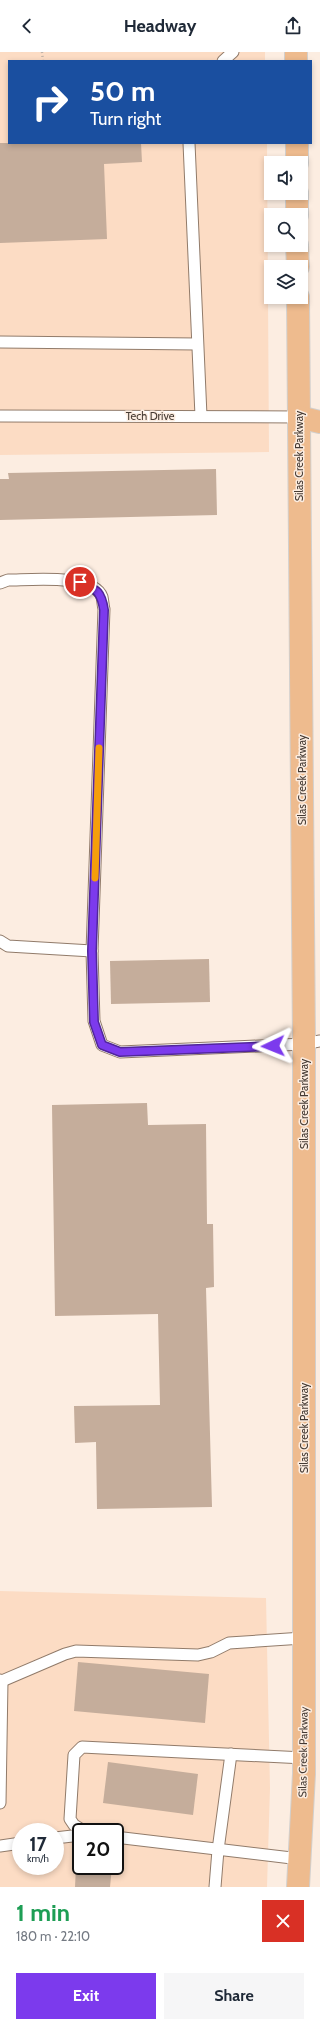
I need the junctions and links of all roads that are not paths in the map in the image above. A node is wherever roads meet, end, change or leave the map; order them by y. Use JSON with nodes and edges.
{"nodes":[{"id":1,"x":232,"y":52,"type":"edge"},
{"id":2,"x":224,"y":60,"type":"edge"},
{"id":3,"x":190,"y":144,"type":"edge"},
{"id":4,"x":297,"y":144,"type":"edge"},
{"id":5,"x":297,"y":156,"type":"edge"},
{"id":6,"x":298,"y":304,"type":"edge"},
{"id":7,"x":0,"y":342,"type":"edge"},
{"id":8,"x":197,"y":344,"type":"junction"},
{"id":9,"x":0,"y":416,"type":"edge"},
{"id":10,"x":201,"y":416,"type":"junction"},
{"id":11,"x":299,"y":418,"type":"junction"},
{"id":12,"x":320,"y":422,"type":"edge"},
{"id":13,"x":0,"y":583,"type":"edge"},
{"id":14,"x":0,"y":941,"type":"edge"},
{"id":15,"x":92,"y":951,"type":"junction"},
{"id":16,"x":312,"y":1043,"type":"edge"},
{"id":17,"x":303,"y":1638,"type":"junction"},
{"id":18,"x":1,"y":1680,"type":"edge"},
{"id":19,"x":231,"y":1754,"type":"junction"},
{"id":20,"x":304,"y":1758,"type":"junction"},
{"id":21,"x":0,"y":1803,"type":"edge"},
{"id":22,"x":73,"y":1823,"type":"edge"},
{"id":23,"x":124,"y":1838,"type":"edge"},
{"id":24,"x":12,"y":1844,"type":"edge"},
{"id":25,"x":0,"y":1846,"type":"edge"},
{"id":26,"x":218,"y":1850,"type":"junction"},
{"id":27,"x":300,"y":1859,"type":"junction"},
{"id":28,"x":215,"y":1887,"type":"edge"},
{"id":29,"x":298,"y":1887,"type":"edge"}],
"edges":[{"from":1,"to":2,"type":"lane"},
{"from":3,"to":8,"type":"lane"},
{"from":4,"to":5,"type":"main road"},
{"from":6,"to":11,"type":"main road","name":"Silas Creek Parkway"},
{"from":7,"to":8,"type":"lane"},
{"from":8,"to":10,"type":"lane"},
{"from":9,"to":10,"type":"lane","name":"Tech Drive"},
{"from":10,"to":11,"type":"lane","name":"Tech Drive"},
{"from":11,"to":12,"type":"main road"},
{"from":11,"to":16,"type":"main road","name":"Silas Creek Parkway"},
{"from":13,"to":15,"type":"lane"},
{"from":14,"to":15,"type":"lane"},
{"from":15,"to":16,"type":"lane"},
{"from":16,"to":17,"type":"main road","name":"Silas Creek Parkway"},
{"from":17,"to":18,"type":"lane"},
{"from":17,"to":20,"type":"main road","name":"Silas Creek Parkway"},
{"from":18,"to":21,"type":"lane"},
{"from":19,"to":20,"type":"lane"},
{"from":19,"to":22,"type":"lane"},
{"from":19,"to":26,"type":"lane"},
{"from":20,"to":27,"type":"main road","name":"Silas Creek Parkway"},
{"from":23,"to":26,"type":"lane"},
{"from":24,"to":25,"type":"lane"},
{"from":26,"to":27,"type":"lane"},
{"from":26,"to":28,"type":"lane"},
{"from":27,"to":29,"type":"main road","name":"Silas Creek Parkway"}]}
